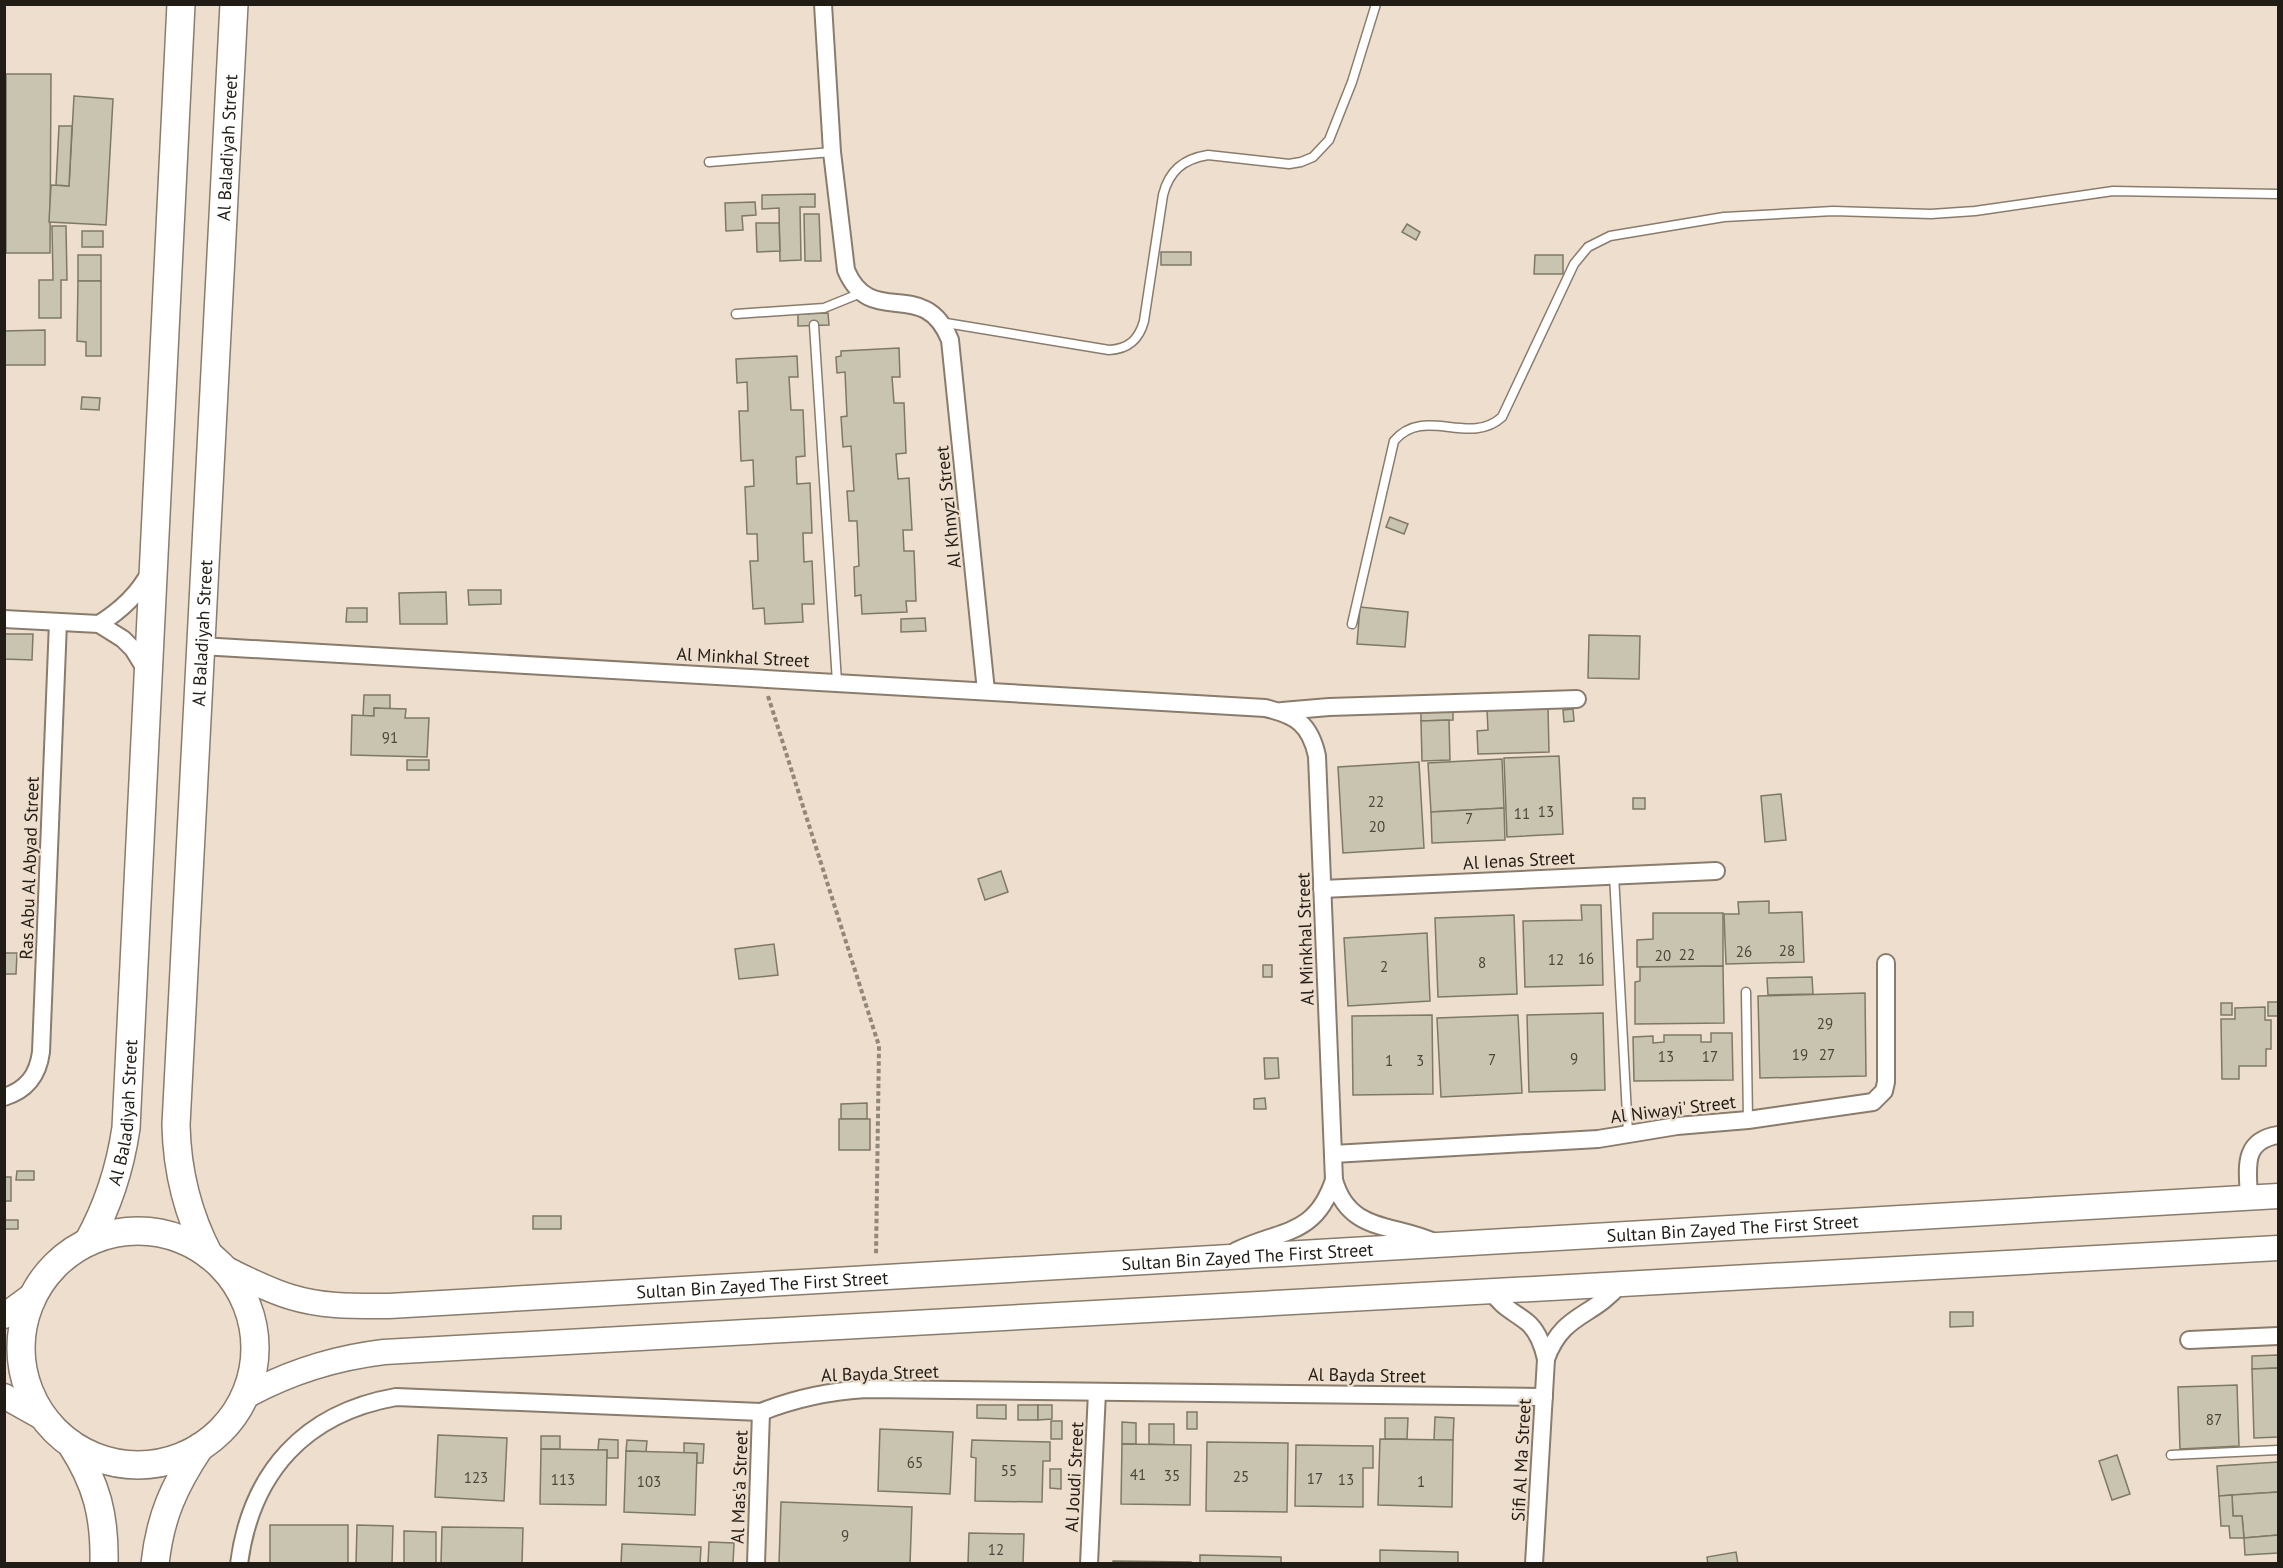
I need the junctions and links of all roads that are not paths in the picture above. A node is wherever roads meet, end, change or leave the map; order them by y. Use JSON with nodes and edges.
{"nodes":[{"id":1,"x":181,"y":4,"type":"edge"},
{"id":2,"x":234,"y":4,"type":"edge"},
{"id":3,"x":823,"y":4,"type":"edge"},
{"id":4,"x":1376,"y":4,"type":"edge"},
{"id":5,"x":832,"y":152,"type":"junction"},
{"id":6,"x":709,"y":162,"type":"dead end"},
{"id":7,"x":2278,"y":194,"type":"edge"},
{"id":8,"x":861,"y":293,"type":"junction"},
{"id":9,"x":736,"y":314,"type":"dead end"},
{"id":10,"x":940,"y":322,"type":"junction"},
{"id":11,"x":814,"y":326,"type":"dead end"},
{"id":12,"x":153,"y":565,"type":"junction"},
{"id":13,"x":4,"y":619,"type":"edge"},
{"id":14,"x":58,"y":622,"type":"junction"},
{"id":15,"x":99,"y":624,"type":"junction"},
{"id":16,"x":1352,"y":624,"type":"dead end"},
{"id":17,"x":201,"y":646,"type":"junction"},
{"id":18,"x":148,"y":674,"type":"junction"},
{"id":19,"x":837,"y":682,"type":"junction"},
{"id":20,"x":986,"y":691,"type":"junction"},
{"id":21,"x":1577,"y":699,"type":"dead end"},
{"id":22,"x":1282,"y":711,"type":"junction"},
{"id":23,"x":1716,"y":871,"type":"dead end"},
{"id":24,"x":1614,"y":875,"type":"junction"},
{"id":25,"x":1322,"y":889,"type":"junction"},
{"id":26,"x":1886,"y":963,"type":"dead end"},
{"id":27,"x":1746,"y":992,"type":"dead end"},
{"id":28,"x":4,"y":1097,"type":"edge"},
{"id":29,"x":1748,"y":1120,"type":"junction"},
{"id":30,"x":1628,"y":1133,"type":"junction"},
{"id":31,"x":2278,"y":1135,"type":"edge"},
{"id":32,"x":1333,"y":1154,"type":"junction"},
{"id":33,"x":1334,"y":1180,"type":"junction"},
{"id":34,"x":2278,"y":1196,"type":"edge"},
{"id":35,"x":2250,"y":1198,"type":"junction"},
{"id":36,"x":88,"y":1242,"type":"junction"},
{"id":37,"x":1441,"y":1245,"type":"junction"},
{"id":38,"x":2278,"y":1248,"type":"edge"},
{"id":39,"x":1225,"y":1257,"type":"junction"},
{"id":40,"x":216,"y":1261,"type":"junction"},
{"id":41,"x":1620,"y":1284,"type":"junction"},
{"id":42,"x":1492,"y":1291,"type":"junction"},
{"id":43,"x":34,"y":1294,"type":"junction"},
{"id":44,"x":4,"y":1316,"type":"edge"},
{"id":45,"x":2278,"y":1336,"type":"edge"},
{"id":46,"x":2189,"y":1340,"type":"dead end"},
{"id":47,"x":1546,"y":1359,"type":"junction"},
{"id":48,"x":1097,"y":1392,"type":"junction"},
{"id":49,"x":4,"y":1396,"type":"edge"},
{"id":50,"x":244,"y":1397,"type":"junction"},
{"id":51,"x":1544,"y":1397,"type":"junction"},
{"id":52,"x":761,"y":1412,"type":"junction"},
{"id":53,"x":45,"y":1419,"type":"junction"},
{"id":54,"x":71,"y":1444,"type":"junction"},
{"id":55,"x":200,"y":1447,"type":"junction"},
{"id":56,"x":2278,"y":1450,"type":"edge"},
{"id":57,"x":2171,"y":1455,"type":"dead end"},
{"id":58,"x":104,"y":1563,"type":"edge"},
{"id":59,"x":155,"y":1563,"type":"edge"},
{"id":60,"x":239,"y":1563,"type":"edge"},
{"id":61,"x":756,"y":1563,"type":"edge"},
{"id":62,"x":1089,"y":1563,"type":"edge"},
{"id":63,"x":1534,"y":1563,"type":"edge"}],
"edges":[{"from":1,"to":12,"type":"main road","name":"Al Baladiyah Street"},
{"from":2,"to":17,"type":"main road","name":"Al Baladiyah Street"},
{"from":3,"to":5,"type":"street"},
{"from":4,"to":10,"type":"lane"},
{"from":5,"to":6,"type":"lane"},
{"from":5,"to":8,"type":"street"},
{"from":7,"to":16,"type":"lane"},
{"from":8,"to":9,"type":"lane"},
{"from":8,"to":10,"type":"street"},
{"from":10,"to":20,"type":"street","name":"Al Khnyzi Street"},
{"from":11,"to":19,"type":"lane"},
{"from":12,"to":15,"type":"street"},
{"from":12,"to":18,"type":"main road","name":"Al Baladiyah Street"},
{"from":13,"to":14,"type":"street"},
{"from":14,"to":15,"type":"street"},
{"from":14,"to":28,"type":"street","name":"Ras Abu Al Abyad Street"},
{"from":15,"to":18,"type":"street"},
{"from":17,"to":19,"type":"street","name":"Al Minkhal Street"},
{"from":17,"to":40,"type":"main road","name":"Al Baladiyah Street"},
{"from":18,"to":36,"type":"main road","name":"Al Baladiyah Street"},
{"from":19,"to":20,"type":"street","name":"Al Minkhal Street"},
{"from":20,"to":22,"type":"street","name":"Al Minkhal Street"},
{"from":21,"to":22,"type":"street","name":"Al Minkhal Street"},
{"from":22,"to":25,"type":"street","name":"Al Minkhal Street"},
{"from":23,"to":24,"type":"street","name":"Al Ienas Street"},
{"from":24,"to":25,"type":"street","name":"Al Ienas Street"},
{"from":24,"to":30,"type":"lane"},
{"from":25,"to":32,"type":"street","name":"Al Minkhal Street"},
{"from":26,"to":29,"type":"street","name":"Al Niwayi' Street"},
{"from":27,"to":29,"type":"lane"},
{"from":29,"to":30,"type":"street","name":"Al Niwayi' Street"},
{"from":30,"to":32,"type":"street","name":"Al Niwayi' Street"},
{"from":31,"to":35,"type":"street"},
{"from":32,"to":33,"type":"street","name":"Al Minkhal Street"},
{"from":33,"to":37,"type":"street","name":"Al Minkhal Street"},
{"from":33,"to":39,"type":"street","name":"Al Minkhal Street"},
{"from":34,"to":35,"type":"main road","name":"Sultan Bin Zayed The First Street"},
{"from":35,"to":37,"type":"main road","name":"Sultan Bin Zayed The First Street"},
{"from":36,"to":40,"type":"main road"},
{"from":36,"to":43,"type":"main road"},
{"from":37,"to":39,"type":"main road","name":"Sultan Bin Zayed The First Street"},
{"from":38,"to":41,"type":"main road"},
{"from":39,"to":40,"type":"main road","name":"Sultan Bin Zayed The First Street"},
{"from":40,"to":50,"type":"main road"},
{"from":41,"to":42,"type":"main road"},
{"from":41,"to":47,"type":"street","name":"Sifi Al Ma Street"},
{"from":42,"to":47,"type":"street","name":"Sifi Al Ma Street"},
{"from":42,"to":50,"type":"main road"},
{"from":43,"to":44,"type":"main road"},
{"from":43,"to":53,"type":"main road"},
{"from":45,"to":46,"type":"street"},
{"from":47,"to":51,"type":"street","name":"Sifi Al Ma Street"},
{"from":48,"to":51,"type":"street","name":"Al Bayda Street"},
{"from":48,"to":52,"type":"street","name":"Al Bayda Street"},
{"from":48,"to":62,"type":"street","name":"Al Joudi Street"},
{"from":49,"to":53,"type":"main road"},
{"from":50,"to":55,"type":"main road"},
{"from":51,"to":63,"type":"street","name":"Sifi Al Ma Street"},
{"from":52,"to":60,"type":"street","name":"Al Bayda Street"},
{"from":52,"to":61,"type":"street","name":"Al Mas'a Street"},
{"from":53,"to":54,"type":"main road"},
{"from":54,"to":55,"type":"main road"},
{"from":54,"to":58,"type":"main road"},
{"from":55,"to":59,"type":"main road"},
{"from":56,"to":57,"type":"lane"}]}
